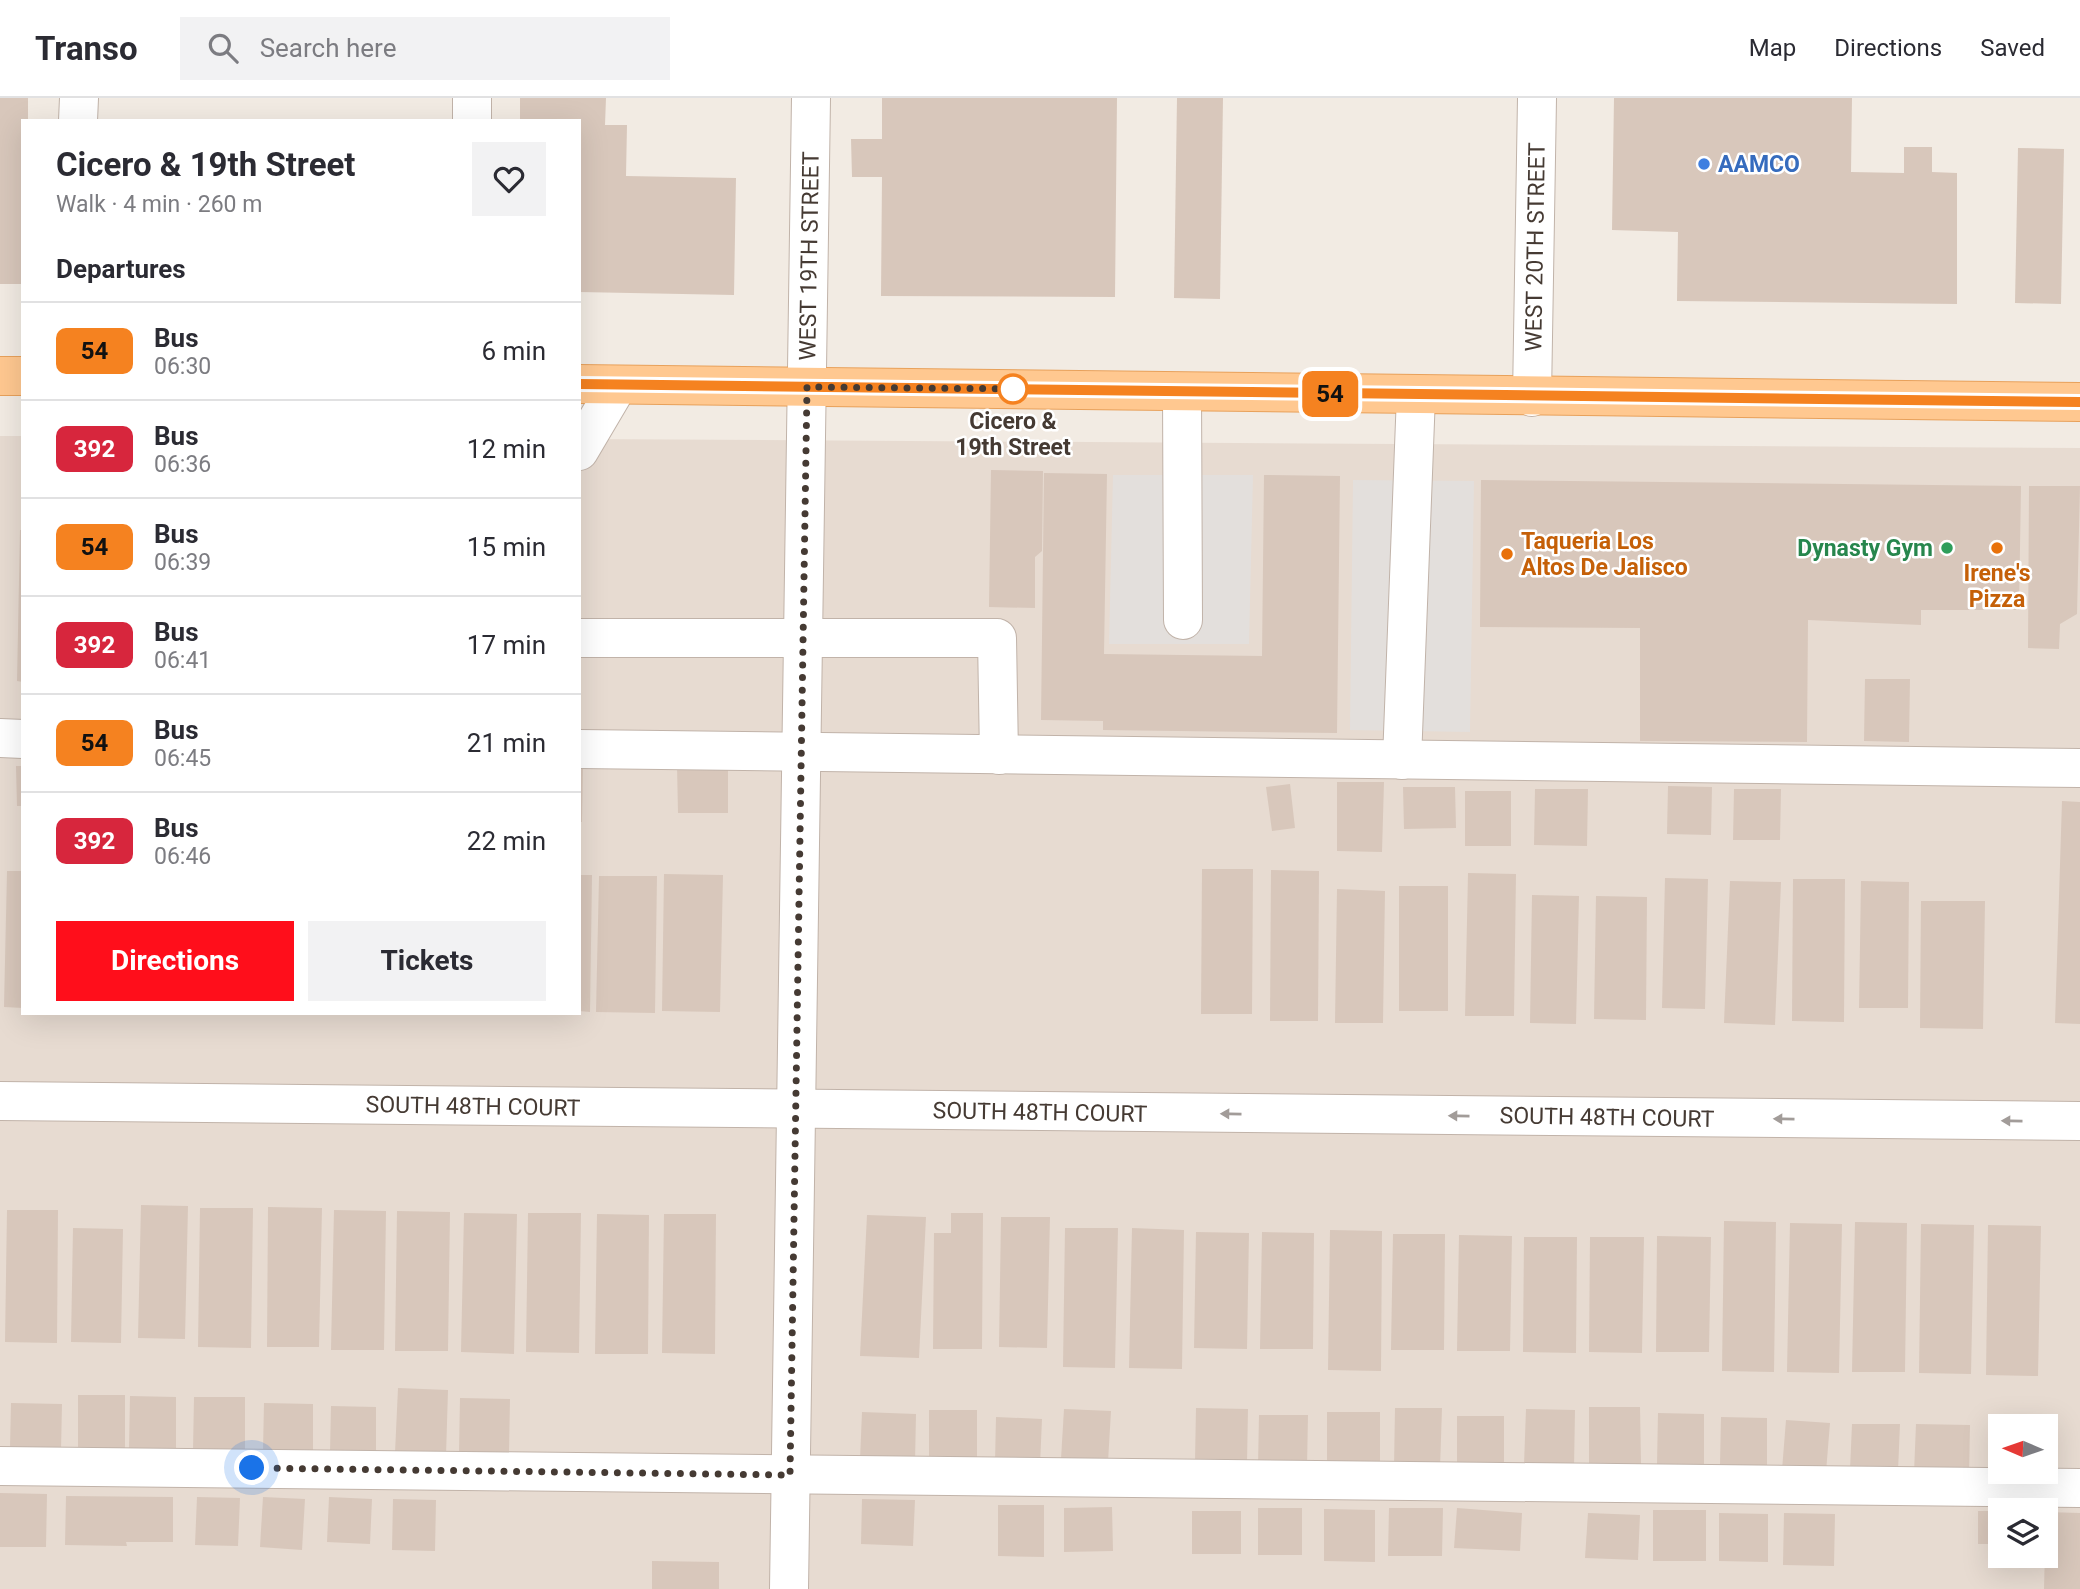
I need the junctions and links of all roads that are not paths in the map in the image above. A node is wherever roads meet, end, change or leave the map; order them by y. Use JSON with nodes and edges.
{"nodes":[{"id":1,"x":79,"y":98,"type":"edge"},
{"id":2,"x":472,"y":98,"type":"edge"},
{"id":3,"x":811,"y":98,"type":"edge"},
{"id":4,"x":1537,"y":98,"type":"edge"},
{"id":5,"x":78,"y":119,"type":"edge"},
{"id":6,"x":472,"y":119,"type":"edge"},
{"id":7,"x":0,"y":376,"type":"edge"},
{"id":8,"x":21,"y":376,"type":"edge"},
{"id":9,"x":581,"y":384,"type":"edge"},
{"id":10,"x":618,"y":385,"type":"junction"},
{"id":11,"x":807,"y":387,"type":"junction"},
{"id":12,"x":1182,"y":392,"type":"junction"},
{"id":13,"x":1416,"y":395,"type":"junction"},
{"id":14,"x":1532,"y":397,"type":"junction"},
{"id":15,"x":2080,"y":402,"type":"edge"},
{"id":16,"x":581,"y":448,"type":"edge"},
{"id":17,"x":1183,"y":620,"type":"dead end"},
{"id":18,"x":581,"y":638,"type":"edge"},
{"id":19,"x":803,"y":640,"type":"junction"},
{"id":20,"x":0,"y":738,"type":"edge"},
{"id":21,"x":21,"y":739,"type":"edge"},
{"id":22,"x":581,"y":749,"type":"edge"},
{"id":23,"x":801,"y":753,"type":"junction"},
{"id":24,"x":999,"y":755,"type":"junction"},
{"id":25,"x":1402,"y":760,"type":"junction"},
{"id":26,"x":2080,"y":768,"type":"edge"},
{"id":27,"x":0,"y":1101,"type":"edge"},
{"id":28,"x":796,"y":1109,"type":"junction"},
{"id":29,"x":2080,"y":1121,"type":"edge"},
{"id":30,"x":0,"y":1466,"type":"edge"},
{"id":31,"x":790,"y":1475,"type":"junction"},
{"id":32,"x":2080,"y":1488,"type":"edge"},
{"id":33,"x":789,"y":1589,"type":"edge"}],
"edges":[{"from":1,"to":5,"type":"street"},
{"from":2,"to":6,"type":"street"},
{"from":3,"to":11,"type":"street","name":"WEST 19TH STREET"},
{"from":4,"to":14,"type":"street","name":"WEST 20TH STREET"},
{"from":7,"to":8,"type":"main road"},
{"from":9,"to":10,"type":"main road"},
{"from":10,"to":11,"type":"main road"},
{"from":10,"to":16,"type":"street"},
{"from":11,"to":12,"type":"main road"},
{"from":11,"to":19,"type":"street","name":"WEST 19TH STREET"},
{"from":12,"to":13,"type":"main road"},
{"from":12,"to":17,"type":"street"},
{"from":13,"to":14,"type":"main road"},
{"from":13,"to":25,"type":"street"},
{"from":14,"to":15,"type":"main road"},
{"from":18,"to":19,"type":"street"},
{"from":19,"to":23,"type":"street","name":"WEST 19TH STREET"},
{"from":19,"to":24,"type":"street"},
{"from":20,"to":21,"type":"street"},
{"from":22,"to":23,"type":"street"},
{"from":23,"to":24,"type":"street"},
{"from":23,"to":28,"type":"street","name":"WEST 19TH STREET"},
{"from":24,"to":25,"type":"street"},
{"from":25,"to":26,"type":"street"},
{"from":27,"to":28,"type":"street","name":"SOUTH 48TH COURT"},
{"from":29,"to":28,"type":"street","name":"SOUTH 48TH COURT","one_way":true},
{"from":28,"to":31,"type":"street","name":"WEST 19TH STREET"},
{"from":30,"to":31,"type":"street"},
{"from":31,"to":32,"type":"street"},
{"from":31,"to":33,"type":"street","name":"WEST 19TH STREET"}]}
